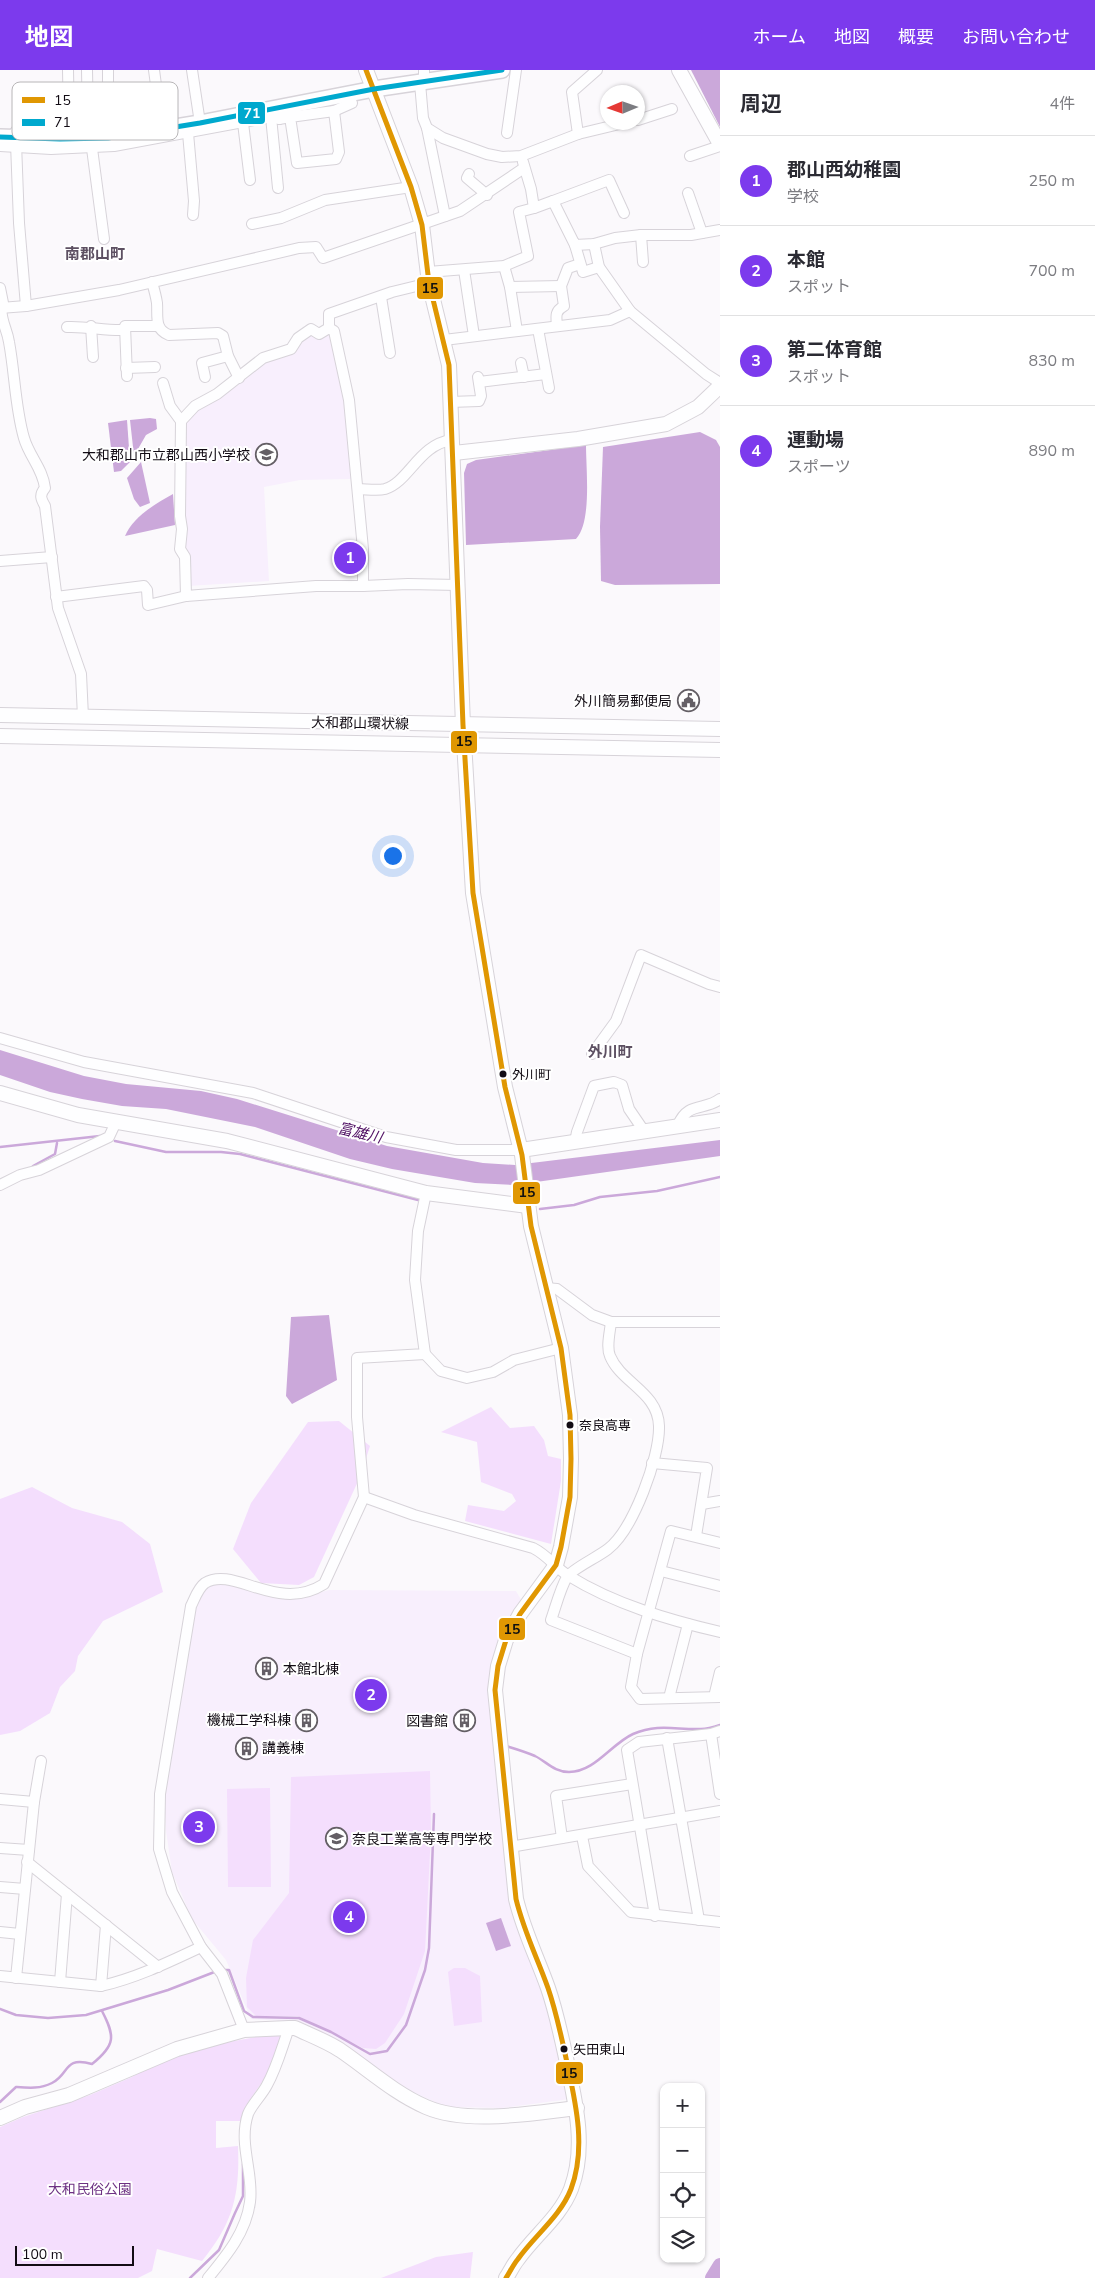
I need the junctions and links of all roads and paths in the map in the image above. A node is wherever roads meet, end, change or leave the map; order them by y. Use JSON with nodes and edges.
{"nodes":[{"id":1,"x":192,"y":70,"type":"edge"},
{"id":2,"x":366,"y":70,"type":"edge"},
{"id":3,"x":502,"y":70,"type":"edge"},
{"id":4,"x":516,"y":70,"type":"edge"},
{"id":5,"x":597,"y":70,"type":"edge"},
{"id":6,"x":679,"y":70,"type":"edge"},
{"id":7,"x":423,"y":79,"type":"edge"},
{"id":8,"x":374,"y":89,"type":"junction"},
{"id":9,"x":352,"y":103,"type":"dead end"},
{"id":10,"x":672,"y":109,"type":"dead end"},
{"id":11,"x":334,"y":111,"type":"junction"},
{"id":12,"x":275,"y":115,"type":"junction"},
{"id":13,"x":290,"y":117,"type":"junction"},
{"id":14,"x":645,"y":118,"type":"edge"},
{"id":15,"x":243,"y":123,"type":"junction"},
{"id":16,"x":194,"y":128,"type":"junction"},
{"id":17,"x":427,"y":128,"type":"junction"},
{"id":18,"x":178,"y":129,"type":"edge"},
{"id":19,"x":600,"y":129,"type":"edge"},
{"id":20,"x":178,"y":130,"type":"edge"},
{"id":21,"x":507,"y":133,"type":"dead end"},
{"id":22,"x":578,"y":134,"type":"junction"},
{"id":23,"x":97,"y":140,"type":"edge"},
{"id":24,"x":117,"y":140,"type":"edge"},
{"id":25,"x":9,"y":141,"type":"edge"},
{"id":26,"x":91,"y":144,"type":"junction"},
{"id":27,"x":720,"y":145,"type":"edge"},
{"id":28,"x":521,"y":156,"type":"junction"},
{"id":29,"x":690,"y":156,"type":"dead end"},
{"id":30,"x":524,"y":168,"type":"junction"},
{"id":31,"x":469,"y":174,"type":"dead end"},
{"id":32,"x":250,"y":180,"type":"dead end"},
{"id":33,"x":411,"y":187,"type":"junction"},
{"id":34,"x":278,"y":188,"type":"dead end"},
{"id":35,"x":688,"y":193,"type":"dead end"},
{"id":36,"x":487,"y":195,"type":"junction"},
{"id":37,"x":553,"y":201,"type":"junction"},
{"id":38,"x":534,"y":208,"type":"junction"},
{"id":39,"x":624,"y":213,"type":"dead end"},
{"id":40,"x":193,"y":215,"type":"dead end"},
{"id":41,"x":445,"y":216,"type":"junction"},
{"id":42,"x":252,"y":224,"type":"dead end"},
{"id":43,"x":422,"y":225,"type":"junction"},
{"id":44,"x":720,"y":230,"type":"edge"},
{"id":45,"x":702,"y":233,"type":"junction"},
{"id":46,"x":641,"y":235,"type":"junction"},
{"id":47,"x":104,"y":239,"type":"dead end"},
{"id":48,"x":594,"y":244,"type":"junction"},
{"id":49,"x":574,"y":245,"type":"junction"},
{"id":50,"x":643,"y":262,"type":"dead end"},
{"id":51,"x":580,"y":264,"type":"junction"},
{"id":52,"x":504,"y":266,"type":"junction"},
{"id":53,"x":600,"y":267,"type":"junction"},
{"id":54,"x":464,"y":270,"type":"junction"},
{"id":55,"x":429,"y":277,"type":"junction"},
{"id":56,"x":152,"y":282,"type":"junction"},
{"id":57,"x":561,"y":286,"type":"junction"},
{"id":58,"x":510,"y":287,"type":"junction"},
{"id":59,"x":0,"y":288,"type":"edge"},
{"id":60,"x":381,"y":297,"type":"junction"},
{"id":61,"x":26,"y":306,"type":"junction"},
{"id":62,"x":2,"y":308,"type":"edge"},
{"id":63,"x":630,"y":310,"type":"junction"},
{"id":64,"x":557,"y":325,"type":"junction"},
{"id":65,"x":90,"y":326,"type":"junction"},
{"id":66,"x":158,"y":326,"type":"junction"},
{"id":67,"x":67,"y":327,"type":"dead end"},
{"id":68,"x":329,"y":328,"type":"junction"},
{"id":69,"x":538,"y":329,"type":"junction"},
{"id":70,"x":125,"y":330,"type":"junction"},
{"id":71,"x":517,"y":332,"type":"junction"},
{"id":72,"x":474,"y":336,"type":"junction"},
{"id":73,"x":444,"y":340,"type":"junction"},
{"id":74,"x":390,"y":353,"type":"dead end"},
{"id":75,"x":228,"y":356,"type":"junction"},
{"id":76,"x":93,"y":357,"type":"dead end"},
{"id":77,"x":522,"y":362,"type":"dead end"},
{"id":78,"x":156,"y":367,"type":"dead end"},
{"id":79,"x":546,"y":374,"type":"junction"},
{"id":80,"x":205,"y":377,"type":"dead end"},
{"id":81,"x":524,"y":377,"type":"junction"},
{"id":82,"x":240,"y":378,"type":"junction"},
{"id":83,"x":164,"y":383,"type":"dead end"},
{"id":84,"x":720,"y":386,"type":"edge"},
{"id":85,"x":549,"y":388,"type":"dead end"},
{"id":86,"x":450,"y":402,"type":"junction"},
{"id":87,"x":181,"y":421,"type":"junction"},
{"id":88,"x":453,"y":446,"type":"junction"},
{"id":89,"x":358,"y":489,"type":"junction"},
{"id":90,"x":52,"y":557,"type":"junction"},
{"id":91,"x":0,"y":561,"type":"edge"},
{"id":92,"x":458,"y":585,"type":"junction"},
{"id":93,"x":363,"y":586,"type":"junction"},
{"id":94,"x":186,"y":596,"type":"junction"},
{"id":95,"x":56,"y":597,"type":"junction"},
{"id":96,"x":0,"y":715,"type":"edge"},
{"id":97,"x":83,"y":717,"type":"junction"},
{"id":98,"x":463,"y":725,"type":"junction"},
{"id":99,"x":720,"y":729,"type":"edge"},
{"id":100,"x":0,"y":736,"type":"edge"},
{"id":101,"x":464,"y":745,"type":"junction"},
{"id":102,"x":720,"y":750,"type":"edge"},
{"id":103,"x":720,"y":987,"type":"edge"},
{"id":104,"x":0,"y":1038,"type":"edge"},
{"id":105,"x":592,"y":1054,"type":"dead end"},
{"id":106,"x":0,"y":1093,"type":"edge"},
{"id":107,"x":720,"y":1099,"type":"edge"},
{"id":108,"x":720,"y":1120,"type":"edge"},
{"id":109,"x":116,"y":1122,"type":"junction"},
{"id":110,"x":678,"y":1125,"type":"junction"},
{"id":111,"x":644,"y":1130,"type":"junction"},
{"id":112,"x":575,"y":1142,"type":"junction"},
{"id":113,"x":521,"y":1153,"type":"junction"},
{"id":114,"x":0,"y":1185,"type":"edge"},
{"id":115,"x":426,"y":1193,"type":"junction"},
{"id":116,"x":528,"y":1201,"type":"junction"},
{"id":117,"x":546,"y":1288,"type":"junction"},
{"id":118,"x":611,"y":1322,"type":"junction"},
{"id":119,"x":720,"y":1322,"type":"edge"},
{"id":120,"x":561,"y":1348,"type":"junction"},
{"id":121,"x":425,"y":1354,"type":"junction"},
{"id":122,"x":652,"y":1463,"type":"junction"},
{"id":123,"x":364,"y":1497,"type":"junction"},
{"id":124,"x":720,"y":1501,"type":"edge"},
{"id":125,"x":702,"y":1504,"type":"junction"},
{"id":126,"x":696,"y":1536,"type":"junction"},
{"id":127,"x":720,"y":1543,"type":"edge"},
{"id":128,"x":556,"y":1565,"type":"junction"},
{"id":129,"x":661,"y":1570,"type":"junction"},
{"id":130,"x":568,"y":1576,"type":"junction"},
{"id":131,"x":720,"y":1586,"type":"edge"},
{"id":132,"x":649,"y":1611,"type":"junction"},
{"id":133,"x":688,"y":1624,"type":"junction"},
{"id":134,"x":720,"y":1632,"type":"edge"},
{"id":135,"x":637,"y":1654,"type":"junction"},
{"id":136,"x":720,"y":1672,"type":"edge"},
{"id":137,"x":717,"y":1697,"type":"edge"},
{"id":138,"x":669,"y":1698,"type":"junction"},
{"id":139,"x":715,"y":1732,"type":"edge"},
{"id":140,"x":667,"y":1738,"type":"junction"},
{"id":141,"x":41,"y":1761,"type":"dead end"},
{"id":142,"x":632,"y":1784,"type":"junction"},
{"id":143,"x":720,"y":1794,"type":"edge"},
{"id":144,"x":0,"y":1799,"type":"edge"},
{"id":145,"x":34,"y":1802,"type":"junction"},
{"id":146,"x":720,"y":1811,"type":"edge"},
{"id":147,"x":681,"y":1818,"type":"junction"},
{"id":148,"x":640,"y":1825,"type":"junction"},
{"id":149,"x":582,"y":1836,"type":"junction"},
{"id":150,"x":562,"y":1838,"type":"junction"},
{"id":151,"x":510,"y":1847,"type":"junction"},
{"id":152,"x":0,"y":1848,"type":"edge"},
{"id":153,"x":29,"y":1850,"type":"junction"},
{"id":154,"x":28,"y":1862,"type":"junction"},
{"id":155,"x":0,"y":1887,"type":"edge"},
{"id":156,"x":25,"y":1889,"type":"junction"},
{"id":157,"x":67,"y":1894,"type":"junction"},
{"id":158,"x":655,"y":1916,"type":"junction"},
{"id":159,"x":699,"y":1920,"type":"junction"},
{"id":160,"x":720,"y":1922,"type":"edge"},
{"id":161,"x":106,"y":1925,"type":"junction"},
{"id":162,"x":0,"y":1932,"type":"edge"},
{"id":163,"x":20,"y":1934,"type":"junction"},
{"id":164,"x":201,"y":1947,"type":"junction"},
{"id":165,"x":158,"y":1967,"type":"junction"},
{"id":166,"x":0,"y":1976,"type":"edge"},
{"id":167,"x":16,"y":1978,"type":"junction"},
{"id":168,"x":60,"y":1982,"type":"junction"},
{"id":169,"x":101,"y":1986,"type":"junction"},
{"id":170,"x":289,"y":2028,"type":"junction"},
{"id":171,"x":244,"y":2030,"type":"junction"},
{"id":172,"x":577,"y":2108,"type":"junction"},
{"id":173,"x":0,"y":2118,"type":"edge"},
{"id":174,"x":208,"y":2278,"type":"edge"},
{"id":175,"x":506,"y":2278,"type":"edge"}],
"edges":[{"from":1,"to":16,"type":"street"},
{"from":2,"to":8,"type":"main road"},
{"from":3,"to":7,"type":"main road"},
{"from":4,"to":21,"type":"street"},
{"from":5,"to":22,"type":"street"},
{"from":6,"to":27,"type":"main road"},
{"from":7,"to":8,"type":"main road"},
{"from":7,"to":17,"type":"street"},
{"from":8,"to":12,"type":"main road"},
{"from":8,"to":33,"type":"main road"},
{"from":9,"to":11,"type":"street"},
{"from":10,"to":14,"type":"street"},
{"from":11,"to":13,"type":"street"},
{"from":11,"to":13,"type":"street"},
{"from":12,"to":13,"type":"street"},
{"from":12,"to":15,"type":"street"},
{"from":12,"to":16,"type":"main road"},
{"from":12,"to":34,"type":"street"},
{"from":15,"to":16,"type":"street"},
{"from":15,"to":32,"type":"street"},
{"from":16,"to":18,"type":"main road"},
{"from":16,"to":20,"type":"street"},
{"from":16,"to":40,"type":"street"},
{"from":17,"to":28,"type":"street"},
{"from":17,"to":41,"type":"street"},
{"from":19,"to":22,"type":"street"},
{"from":22,"to":28,"type":"street"},
{"from":23,"to":26,"type":"main road"},
{"from":24,"to":26,"type":"street"},
{"from":25,"to":26,"type":"main road"},
{"from":25,"to":61,"type":"street"},
{"from":26,"to":47,"type":"street"},
{"from":27,"to":29,"type":"street"},
{"from":28,"to":30,"type":"street"},
{"from":30,"to":36,"type":"street"},
{"from":30,"to":38,"type":"street"},
{"from":31,"to":36,"type":"street"},
{"from":33,"to":42,"type":"street"},
{"from":33,"to":43,"type":"main road"},
{"from":35,"to":45,"type":"street"},
{"from":36,"to":41,"type":"street"},
{"from":37,"to":38,"type":"street"},
{"from":37,"to":39,"type":"street"},
{"from":37,"to":49,"type":"street"},
{"from":38,"to":52,"type":"street"},
{"from":41,"to":43,"type":"street"},
{"from":43,"to":55,"type":"main road"},
{"from":43,"to":56,"type":"street"},
{"from":44,"to":45,"type":"street"},
{"from":45,"to":46,"type":"street"},
{"from":46,"to":48,"type":"street"},
{"from":46,"to":50,"type":"street"},
{"from":48,"to":49,"type":"street"},
{"from":48,"to":53,"type":"street"},
{"from":49,"to":51,"type":"street"},
{"from":51,"to":53,"type":"street"},
{"from":51,"to":57,"type":"street"},
{"from":52,"to":54,"type":"street"},
{"from":52,"to":58,"type":"street"},
{"from":53,"to":63,"type":"street"},
{"from":54,"to":55,"type":"street"},
{"from":54,"to":72,"type":"street"},
{"from":55,"to":60,"type":"street"},
{"from":55,"to":73,"type":"main road"},
{"from":56,"to":61,"type":"street"},
{"from":56,"to":66,"type":"street"},
{"from":57,"to":58,"type":"street"},
{"from":57,"to":64,"type":"street"},
{"from":58,"to":71,"type":"street"},
{"from":59,"to":62,"type":"street"},
{"from":60,"to":68,"type":"street"},
{"from":60,"to":74,"type":"street"},
{"from":61,"to":62,"type":"street"},
{"from":62,"to":90,"type":"street"},
{"from":63,"to":64,"type":"street"},
{"from":63,"to":84,"type":"street"},
{"from":64,"to":69,"type":"street"},
{"from":65,"to":67,"type":"street"},
{"from":65,"to":70,"type":"street"},
{"from":65,"to":76,"type":"street"},
{"from":66,"to":70,"type":"street"},
{"from":66,"to":75,"type":"street"},
{"from":68,"to":82,"type":"street"},
{"from":68,"to":89,"type":"street"},
{"from":69,"to":71,"type":"street"},
{"from":69,"to":79,"type":"street"},
{"from":70,"to":78,"type":"street"},
{"from":71,"to":72,"type":"street"},
{"from":72,"to":73,"type":"street"},
{"from":73,"to":86,"type":"main road"},
{"from":75,"to":80,"type":"street"},
{"from":75,"to":82,"type":"street"},
{"from":77,"to":81,"type":"street"},
{"from":79,"to":81,"type":"street"},
{"from":79,"to":85,"type":"street"},
{"from":81,"to":86,"type":"street"},
{"from":82,"to":87,"type":"street"},
{"from":83,"to":87,"type":"street"},
{"from":84,"to":88,"type":"main road"},
{"from":86,"to":88,"type":"main road"},
{"from":87,"to":94,"type":"street"},
{"from":88,"to":89,"type":"street"},
{"from":88,"to":92,"type":"main road"},
{"from":89,"to":93,"type":"street"},
{"from":90,"to":91,"type":"street"},
{"from":90,"to":95,"type":"street"},
{"from":92,"to":93,"type":"street"},
{"from":92,"to":98,"type":"main road"},
{"from":93,"to":94,"type":"street"},
{"from":94,"to":95,"type":"street"},
{"from":95,"to":97,"type":"street"},
{"from":96,"to":97,"type":"main road","name":"大和郡山環状線"},
{"from":97,"to":98,"type":"main road","name":"大和郡山環状線"},
{"from":98,"to":99,"type":"main road","name":"大和郡山環状線"},
{"from":98,"to":101,"type":"main road"},
{"from":100,"to":101,"type":"main road","name":"大和郡山環状線"},
{"from":101,"to":102,"type":"main road","name":"大和郡山環状線"},
{"from":101,"to":113,"type":"main road"},
{"from":103,"to":105,"type":"street"},
{"from":104,"to":113,"type":"street"},
{"from":106,"to":109,"type":"main road"},
{"from":107,"to":110,"type":"street"},
{"from":108,"to":110,"type":"main road"},
{"from":109,"to":114,"type":"street"},
{"from":109,"to":115,"type":"main road"},
{"from":110,"to":111,"type":"main road"},
{"from":111,"to":112,"type":"main road"},
{"from":111,"to":112,"type":"street"},
{"from":112,"to":113,"type":"main road"},
{"from":113,"to":116,"type":"main road"},
{"from":115,"to":116,"type":"main road"},
{"from":115,"to":121,"type":"street"},
{"from":116,"to":117,"type":"main road"},
{"from":117,"to":118,"type":"street"},
{"from":117,"to":120,"type":"main road"},
{"from":118,"to":119,"type":"street"},
{"from":118,"to":122,"type":"street"},
{"from":120,"to":121,"type":"street"},
{"from":120,"to":128,"type":"main road"},
{"from":121,"to":123,"type":"street"},
{"from":122,"to":125,"type":"street"},
{"from":122,"to":130,"type":"street"},
{"from":123,"to":128,"type":"street"},
{"from":123,"to":164,"type":"street"},
{"from":124,"to":125,"type":"street"},
{"from":125,"to":126,"type":"street"},
{"from":126,"to":127,"type":"street"},
{"from":126,"to":129,"type":"street"},
{"from":128,"to":130,"type":"street"},
{"from":128,"to":151,"type":"main road"},
{"from":129,"to":131,"type":"street"},
{"from":129,"to":132,"type":"street"},
{"from":130,"to":132,"type":"street"},
{"from":130,"to":135,"type":"street"},
{"from":132,"to":133,"type":"street"},
{"from":132,"to":135,"type":"street"},
{"from":133,"to":134,"type":"street"},
{"from":133,"to":138,"type":"street"},
{"from":135,"to":138,"type":"street"},
{"from":136,"to":137,"type":"street"},
{"from":137,"to":138,"type":"street"},
{"from":139,"to":140,"type":"street"},
{"from":139,"to":143,"type":"street"},
{"from":140,"to":142,"type":"street"},
{"from":140,"to":147,"type":"street"},
{"from":141,"to":145,"type":"street"},
{"from":142,"to":148,"type":"street"},
{"from":142,"to":150,"type":"street"},
{"from":144,"to":145,"type":"street"},
{"from":145,"to":153,"type":"street"},
{"from":146,"to":147,"type":"street"},
{"from":147,"to":148,"type":"street"},
{"from":147,"to":159,"type":"street"},
{"from":148,"to":149,"type":"street"},
{"from":148,"to":158,"type":"street"},
{"from":149,"to":150,"type":"street"},
{"from":149,"to":158,"type":"street"},
{"from":150,"to":151,"type":"street"},
{"from":151,"to":172,"type":"main road"},
{"from":152,"to":153,"type":"street"},
{"from":153,"to":154,"type":"street"},
{"from":154,"to":156,"type":"street"},
{"from":154,"to":157,"type":"street"},
{"from":155,"to":156,"type":"street"},
{"from":156,"to":163,"type":"street"},
{"from":157,"to":161,"type":"street"},
{"from":157,"to":168,"type":"street"},
{"from":158,"to":159,"type":"street"},
{"from":159,"to":160,"type":"street"},
{"from":161,"to":165,"type":"street"},
{"from":161,"to":169,"type":"street"},
{"from":162,"to":163,"type":"street"},
{"from":163,"to":167,"type":"street"},
{"from":164,"to":165,"type":"street"},
{"from":164,"to":171,"type":"street"},
{"from":165,"to":169,"type":"street"},
{"from":166,"to":167,"type":"street"},
{"from":167,"to":168,"type":"street"},
{"from":168,"to":169,"type":"street"},
{"from":170,"to":171,"type":"main road"},
{"from":170,"to":172,"type":"main road"},
{"from":170,"to":174,"type":"street"},
{"from":171,"to":173,"type":"main road"},
{"from":172,"to":175,"type":"main road"}]}
